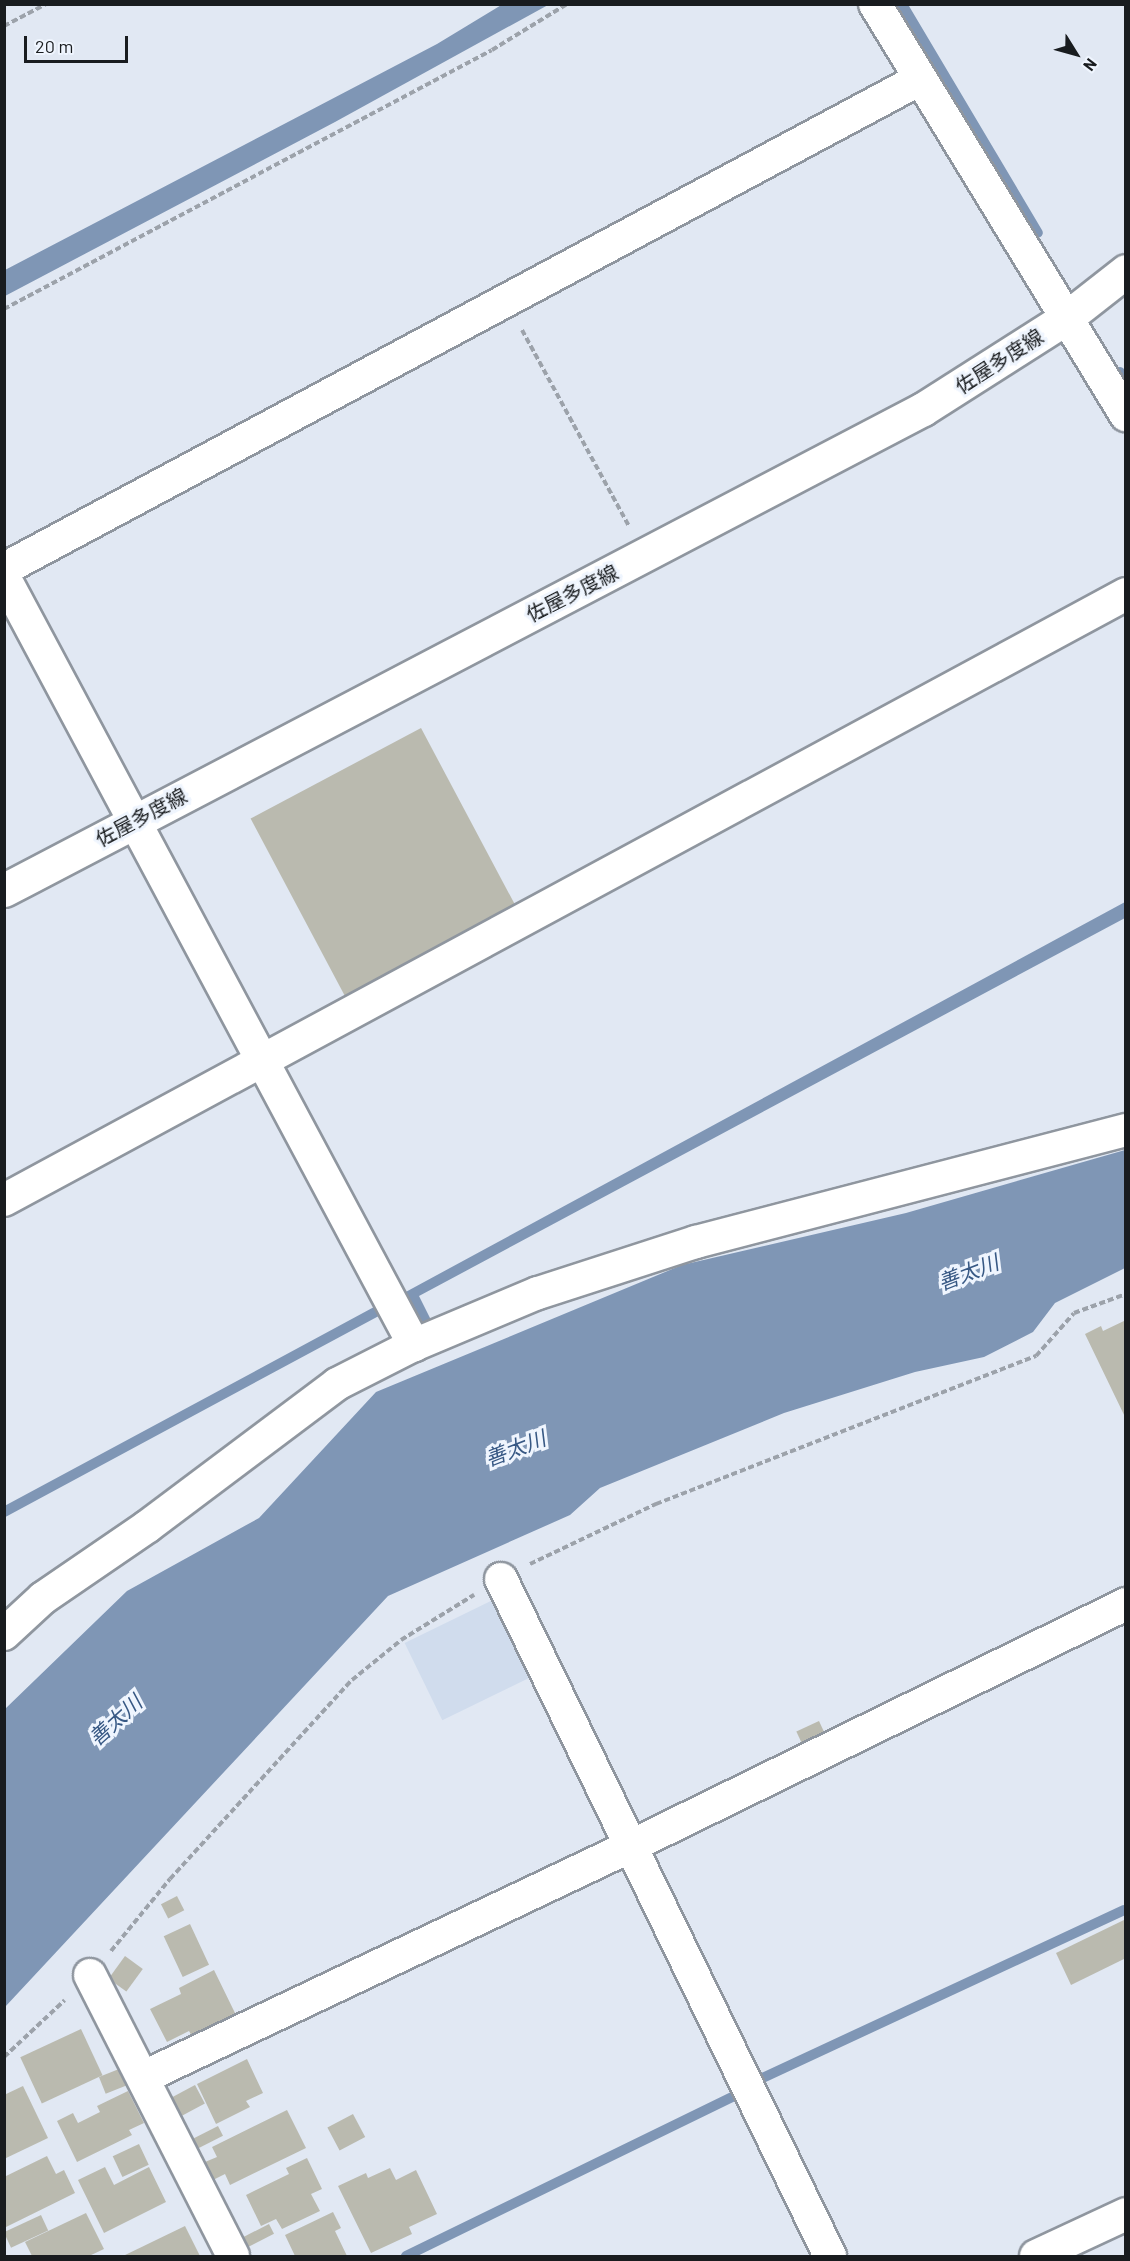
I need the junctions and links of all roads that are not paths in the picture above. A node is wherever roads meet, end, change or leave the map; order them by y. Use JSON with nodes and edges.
{"nodes":[{"id":1,"x":875,"y":4,"type":"edge"},
{"id":2,"x":920,"y":79,"type":"junction"},
{"id":3,"x":1125,"y":271,"type":"edge"},
{"id":4,"x":1066,"y":318,"type":"junction"},
{"id":5,"x":1125,"y":416,"type":"edge"},
{"id":6,"x":4,"y":569,"type":"edge"},
{"id":7,"x":4,"y":577,"type":"edge"},
{"id":8,"x":1125,"y":594,"type":"edge"},
{"id":9,"x":132,"y":820,"type":"junction"},
{"id":10,"x":4,"y":890,"type":"edge"},
{"id":11,"x":262,"y":1063,"type":"junction"},
{"id":12,"x":1125,"y":1130,"type":"edge"},
{"id":13,"x":4,"y":1200,"type":"edge"},
{"id":14,"x":414,"y":1345,"type":"junction"},
{"id":15,"x":501,"y":1579,"type":"road end"},
{"id":16,"x":1125,"y":1604,"type":"edge"},
{"id":17,"x":4,"y":1634,"type":"edge"},
{"id":18,"x":631,"y":1846,"type":"junction"},
{"id":19,"x":90,"y":1976,"type":"road end"},
{"id":20,"x":144,"y":2077,"type":"junction"},
{"id":21,"x":1125,"y":2214,"type":"edge"},
{"id":22,"x":233,"y":2256,"type":"edge"},
{"id":23,"x":830,"y":2256,"type":"edge"},
{"id":24,"x":1036,"y":2256,"type":"edge"}],
"edges":[{"from":1,"to":2,"type":"street"},
{"from":2,"to":4,"type":"street"},
{"from":2,"to":6,"type":"street"},
{"from":3,"to":4,"type":"main road","name":"佐屋多度線"},
{"from":4,"to":5,"type":"street"},
{"from":4,"to":9,"type":"main road","name":"佐屋多度線"},
{"from":7,"to":9,"type":"street"},
{"from":8,"to":11,"type":"street"},
{"from":9,"to":10,"type":"main road","name":"佐屋多度線"},
{"from":9,"to":11,"type":"street"},
{"from":11,"to":13,"type":"street"},
{"from":11,"to":14,"type":"street"},
{"from":12,"to":14,"type":"street"},
{"from":14,"to":17,"type":"street"},
{"from":15,"to":18,"type":"street"},
{"from":16,"to":18,"type":"street"},
{"from":18,"to":20,"type":"street"},
{"from":18,"to":23,"type":"street"},
{"from":19,"to":20,"type":"street"},
{"from":20,"to":22,"type":"street"},
{"from":21,"to":24,"type":"street"}]}
